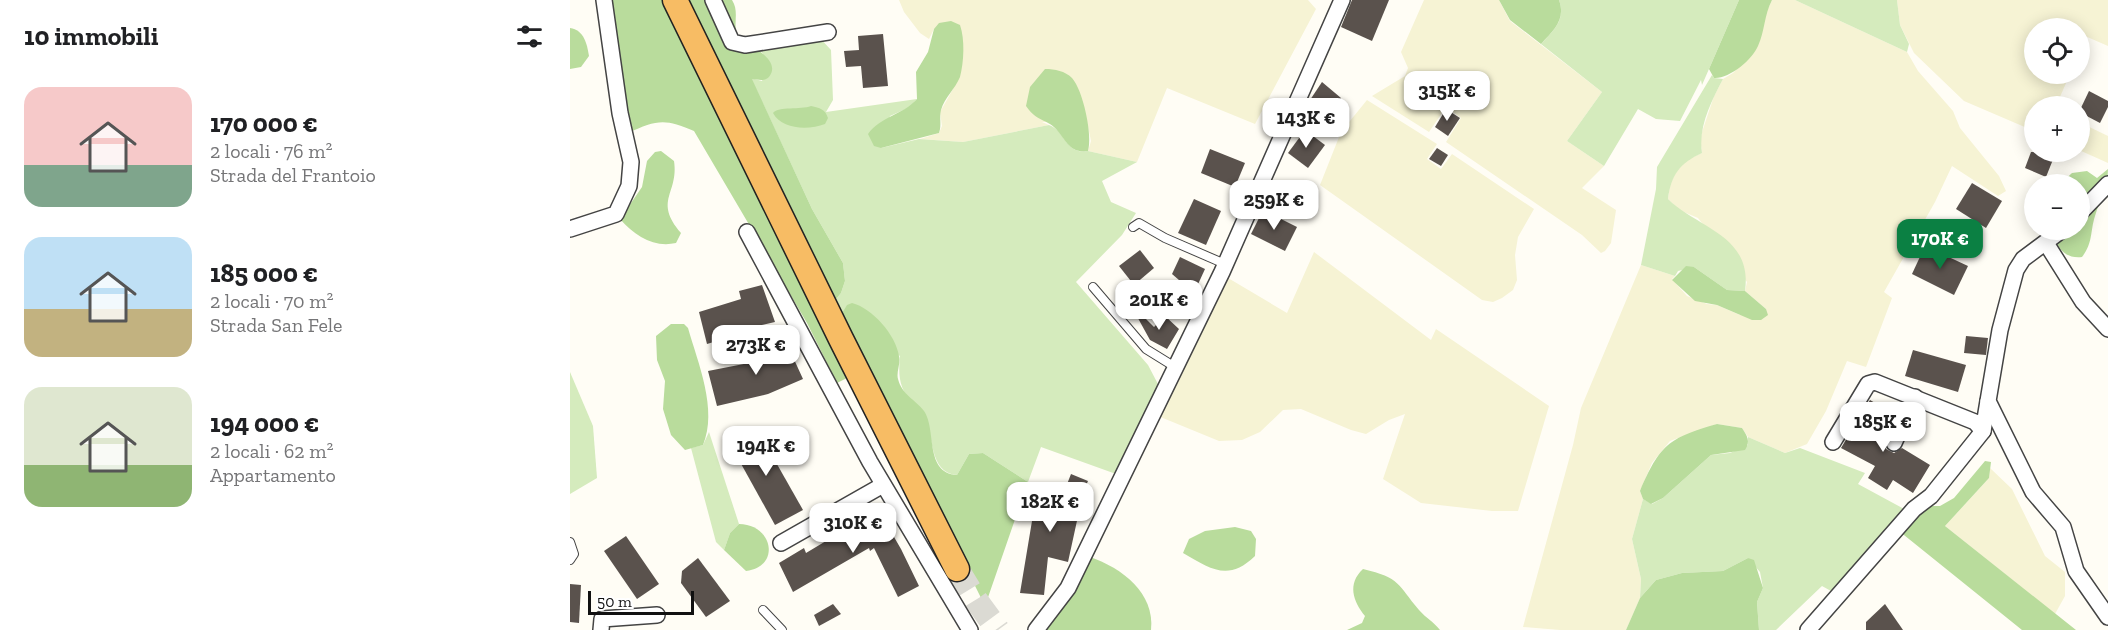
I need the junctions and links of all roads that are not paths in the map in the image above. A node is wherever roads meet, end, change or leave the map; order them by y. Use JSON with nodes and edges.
{"nodes":[{"id":1,"x":604,"y":0,"type":"edge"},
{"id":2,"x":675,"y":0,"type":"edge"},
{"id":3,"x":713,"y":0,"type":"edge"},
{"id":4,"x":1342,"y":0,"type":"edge"},
{"id":5,"x":828,"y":32,"type":"dead end"},
{"id":6,"x":2108,"y":184,"type":"edge"},
{"id":7,"x":2090,"y":203,"type":"edge"},
{"id":8,"x":1133,"y":227,"type":"dead end"},
{"id":9,"x":570,"y":229,"type":"edge"},
{"id":10,"x":747,"y":232,"type":"dead end"},
{"id":11,"x":2050,"y":240,"type":"edge"},
{"id":12,"x":2046,"y":243,"type":"junction"},
{"id":13,"x":1225,"y":264,"type":"junction"},
{"id":14,"x":1093,"y":287,"type":"dead end"},
{"id":15,"x":2108,"y":329,"type":"edge"},
{"id":16,"x":1176,"y":367,"type":"junction"},
{"id":17,"x":1915,"y":398,"type":"junction"},
{"id":18,"x":1988,"y":401,"type":"junction"},
{"id":19,"x":1983,"y":431,"type":"junction"},
{"id":20,"x":1833,"y":442,"type":"dead end"},
{"id":21,"x":1894,"y":443,"type":"dead end"},
{"id":22,"x":883,"y":485,"type":"junction"},
{"id":23,"x":570,"y":542,"type":"edge"},
{"id":24,"x":781,"y":543,"type":"dead end"},
{"id":25,"x":570,"y":560,"type":"edge"},
{"id":26,"x":957,"y":569,"type":"tunnel mouth"},
{"id":27,"x":763,"y":610,"type":"dead end"},
{"id":28,"x":657,"y":615,"type":"dead end"},
{"id":29,"x":2108,"y":617,"type":"edge"},
{"id":30,"x":601,"y":630,"type":"edge"},
{"id":31,"x":782,"y":630,"type":"edge"},
{"id":32,"x":970,"y":630,"type":"edge"},
{"id":33,"x":1036,"y":630,"type":"edge"},
{"id":34,"x":1808,"y":630,"type":"edge"}],
"edges":[{"from":1,"to":9,"type":"street"},
{"from":2,"to":26,"type":"highway"},
{"from":3,"to":5,"type":"street"},
{"from":4,"to":13,"type":"street"},
{"from":6,"to":7,"type":"street"},
{"from":8,"to":13,"type":"lane"},
{"from":10,"to":22,"type":"street"},
{"from":11,"to":12,"type":"street"},
{"from":12,"to":15,"type":"street"},
{"from":12,"to":18,"type":"street"},
{"from":13,"to":16,"type":"street"},
{"from":14,"to":16,"type":"lane"},
{"from":16,"to":33,"type":"street"},
{"from":17,"to":19,"type":"street"},
{"from":17,"to":20,"type":"street"},
{"from":17,"to":21,"type":"street"},
{"from":18,"to":19,"type":"street"},
{"from":18,"to":29,"type":"street"},
{"from":19,"to":34,"type":"street"},
{"from":22,"to":24,"type":"street"},
{"from":22,"to":32,"type":"street"},
{"from":23,"to":25,"type":"lane"},
{"from":27,"to":31,"type":"lane"},
{"from":28,"to":30,"type":"street"}]}
